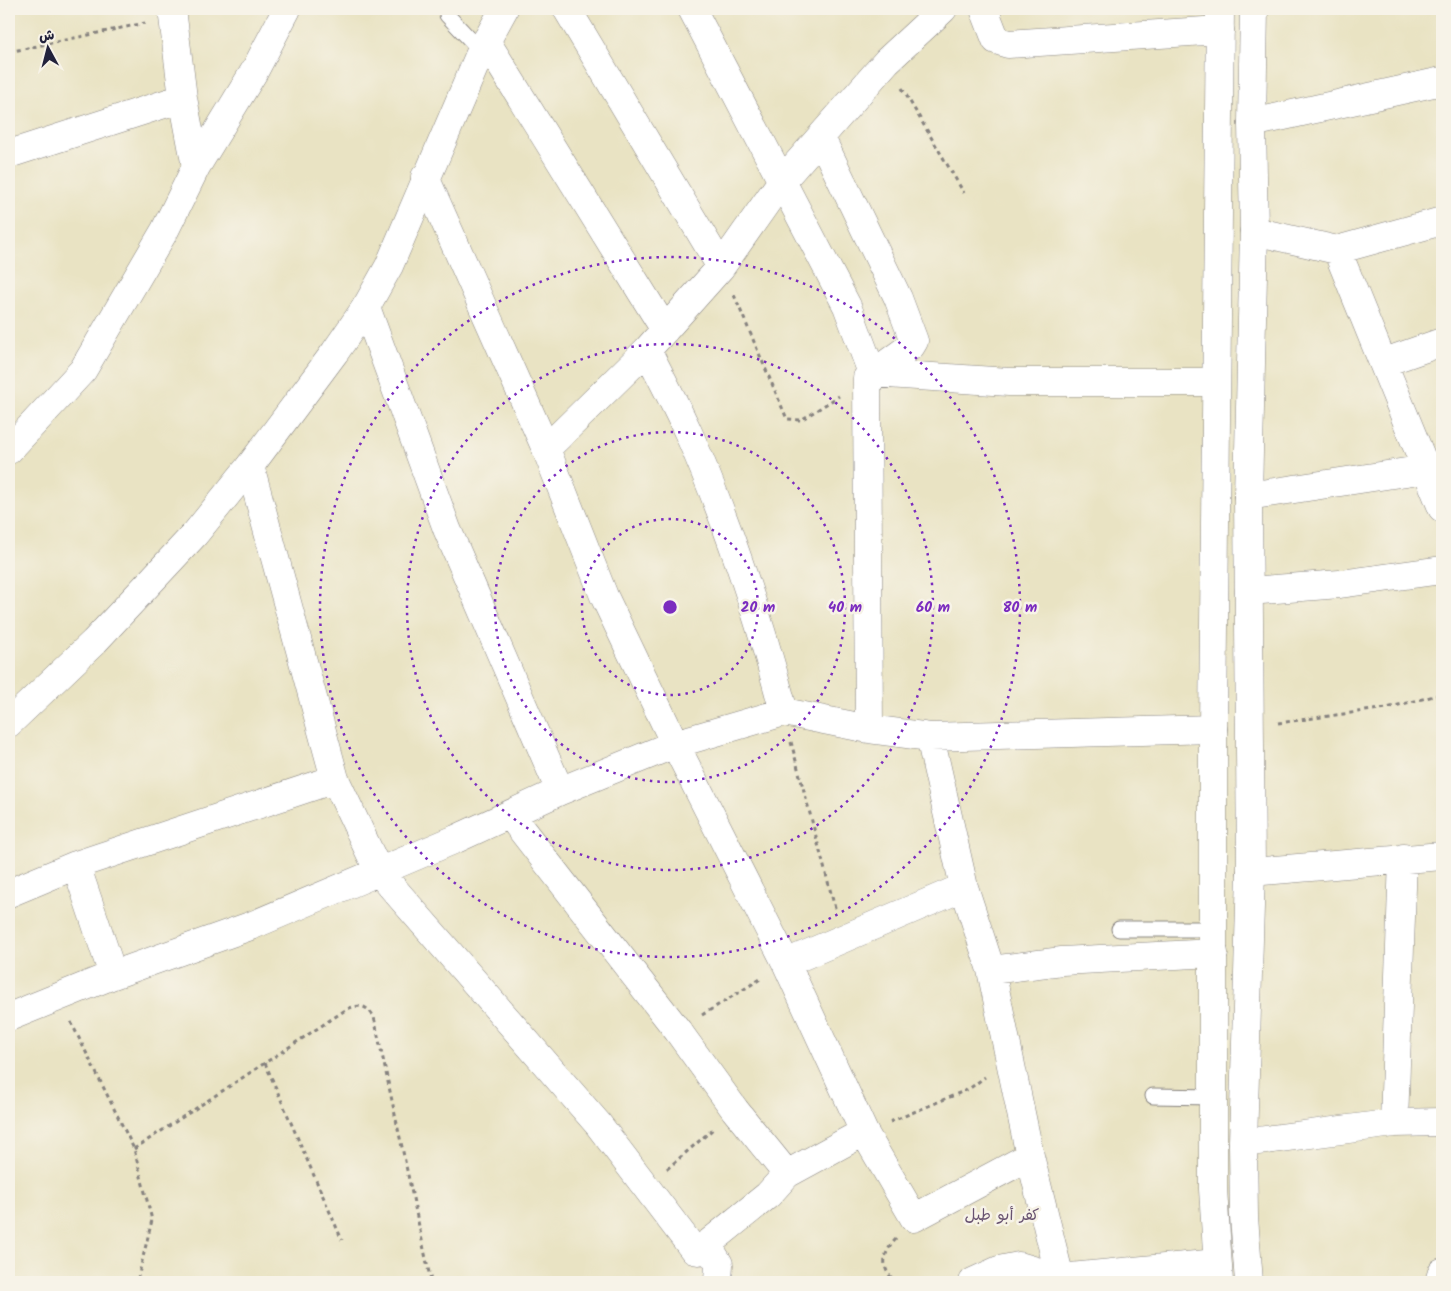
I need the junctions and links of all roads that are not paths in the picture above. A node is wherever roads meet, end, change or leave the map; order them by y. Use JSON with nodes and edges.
{"nodes":[{"id":1,"x":287,"y":9,"type":"edge"},
{"id":2,"x":504,"y":9,"type":"edge"},
{"id":3,"x":568,"y":9,"type":"edge"},
{"id":4,"x":692,"y":9,"type":"edge"},
{"id":5,"x":943,"y":9,"type":"edge"},
{"id":6,"x":984,"y":9,"type":"edge"},
{"id":7,"x":1254,"y":9,"type":"edge"},
{"id":8,"x":172,"y":13,"type":"edge"},
{"id":9,"x":447,"y":15,"type":"dead end"},
{"id":10,"x":1220,"y":19,"type":"edge"},
{"id":11,"x":483,"y":46,"type":"junction"},
{"id":12,"x":1442,"y":81,"type":"edge"},
{"id":13,"x":183,"y":98,"type":"junction"},
{"id":14,"x":1252,"y":122,"type":"junction"},
{"id":15,"x":821,"y":138,"type":"junction"},
{"id":16,"x":9,"y":154,"type":"edge"},
{"id":17,"x":196,"y":167,"type":"junction"},
{"id":18,"x":425,"y":177,"type":"junction"},
{"id":19,"x":781,"y":182,"type":"junction"},
{"id":20,"x":1442,"y":221,"type":"edge"},
{"id":21,"x":1254,"y":231,"type":"junction"},
{"id":22,"x":1337,"y":250,"type":"junction"},
{"id":23,"x":722,"y":267,"type":"junction"},
{"id":24,"x":366,"y":307,"type":"junction"},
{"id":25,"x":656,"y":340,"type":"junction"},
{"id":26,"x":1442,"y":342,"type":"edge"},
{"id":27,"x":1385,"y":362,"type":"junction"},
{"id":28,"x":869,"y":376,"type":"junction"},
{"id":29,"x":1215,"y":382,"type":"junction"},
{"id":30,"x":9,"y":450,"type":"edge"},
{"id":31,"x":546,"y":450,"type":"junction"},
{"id":32,"x":250,"y":466,"type":"junction"},
{"id":33,"x":1434,"y":466,"type":"edge"},
{"id":34,"x":1248,"y":496,"type":"junction"},
{"id":35,"x":1442,"y":508,"type":"edge"},
{"id":36,"x":1442,"y":570,"type":"edge"},
{"id":37,"x":1248,"y":591,"type":"junction"},
{"id":38,"x":784,"y":712,"type":"junction"},
{"id":39,"x":9,"y":723,"type":"edge"},
{"id":40,"x":869,"y":729,"type":"junction"},
{"id":41,"x":1213,"y":729,"type":"junction"},
{"id":42,"x":930,"y":737,"type":"junction"},
{"id":43,"x":675,"y":744,"type":"junction"},
{"id":44,"x":335,"y":779,"type":"junction"},
{"id":45,"x":560,"y":791,"type":"junction"},
{"id":46,"x":510,"y":815,"type":"junction"},
{"id":47,"x":1442,"y":856,"type":"edge"},
{"id":48,"x":1403,"y":858,"type":"junction"},
{"id":49,"x":76,"y":865,"type":"junction"},
{"id":50,"x":379,"y":872,"type":"junction"},
{"id":51,"x":1251,"y":872,"type":"junction"},
{"id":52,"x":964,"y":887,"type":"junction"},
{"id":53,"x":9,"y":893,"type":"edge"},
{"id":54,"x":1119,"y":929,"type":"dead end"},
{"id":55,"x":1214,"y":941,"type":"junction"},
{"id":56,"x":786,"y":963,"type":"junction"},
{"id":57,"x":991,"y":970,"type":"junction"},
{"id":58,"x":114,"y":975,"type":"junction"},
{"id":59,"x":9,"y":1017,"type":"edge"},
{"id":60,"x":1153,"y":1096,"type":"dead end"},
{"id":61,"x":1213,"y":1097,"type":"junction"},
{"id":62,"x":1442,"y":1122,"type":"edge"},
{"id":63,"x":1394,"y":1123,"type":"junction"},
{"id":64,"x":864,"y":1132,"type":"junction"},
{"id":65,"x":1243,"y":1143,"type":"junction"},
{"id":66,"x":1030,"y":1156,"type":"junction"},
{"id":67,"x":787,"y":1174,"type":"junction"},
{"id":68,"x":707,"y":1244,"type":"junction"},
{"id":69,"x":1442,"y":1272,"type":"edge"},
{"id":70,"x":1218,"y":1273,"type":"edge"},
{"id":71,"x":1060,"y":1278,"type":"junction"},
{"id":72,"x":718,"y":1282,"type":"edge"},
{"id":73,"x":973,"y":1282,"type":"edge"},
{"id":74,"x":1249,"y":1282,"type":"edge"},
{"id":75,"x":1439,"y":1282,"type":"edge"}],
"edges":[{"from":1,"to":17,"type":"street"},
{"from":2,"to":11,"type":"street"},
{"from":3,"to":23,"type":"street"},
{"from":4,"to":19,"type":"street"},
{"from":5,"to":15,"type":"street"},
{"from":6,"to":10,"type":"street"},
{"from":7,"to":14,"type":"street"},
{"from":8,"to":13,"type":"street"},
{"from":9,"to":11,"type":"lane"},
{"from":10,"to":29,"type":"street"},
{"from":11,"to":18,"type":"street"},
{"from":11,"to":25,"type":"street"},
{"from":12,"to":14,"type":"street"},
{"from":13,"to":16,"type":"street"},
{"from":13,"to":17,"type":"street"},
{"from":14,"to":21,"type":"street"},
{"from":15,"to":19,"type":"street"},
{"from":15,"to":28,"type":"street"},
{"from":17,"to":30,"type":"street"},
{"from":18,"to":24,"type":"street"},
{"from":18,"to":31,"type":"street"},
{"from":19,"to":23,"type":"street"},
{"from":19,"to":28,"type":"street"},
{"from":20,"to":22,"type":"street"},
{"from":21,"to":22,"type":"street"},
{"from":21,"to":34,"type":"street"},
{"from":22,"to":27,"type":"street"},
{"from":23,"to":25,"type":"street"},
{"from":24,"to":32,"type":"street"},
{"from":24,"to":45,"type":"street"},
{"from":25,"to":31,"type":"street"},
{"from":25,"to":38,"type":"street"},
{"from":26,"to":27,"type":"street"},
{"from":27,"to":33,"type":"street"},
{"from":28,"to":29,"type":"street"},
{"from":28,"to":40,"type":"street"},
{"from":29,"to":41,"type":"street"},
{"from":31,"to":43,"type":"street"},
{"from":32,"to":39,"type":"street"},
{"from":32,"to":44,"type":"street"},
{"from":33,"to":34,"type":"street"},
{"from":33,"to":35,"type":"street"},
{"from":34,"to":37,"type":"street"},
{"from":36,"to":37,"type":"street"},
{"from":37,"to":51,"type":"street"},
{"from":38,"to":40,"type":"street"},
{"from":38,"to":43,"type":"street"},
{"from":40,"to":42,"type":"street"},
{"from":41,"to":42,"type":"street"},
{"from":41,"to":55,"type":"street"},
{"from":42,"to":52,"type":"street"},
{"from":43,"to":45,"type":"street"},
{"from":43,"to":56,"type":"street"},
{"from":44,"to":49,"type":"street"},
{"from":44,"to":50,"type":"street"},
{"from":45,"to":46,"type":"street"},
{"from":46,"to":50,"type":"street"},
{"from":46,"to":67,"type":"street"},
{"from":47,"to":48,"type":"street"},
{"from":48,"to":51,"type":"street"},
{"from":48,"to":63,"type":"street"},
{"from":49,"to":53,"type":"street"},
{"from":49,"to":58,"type":"street"},
{"from":50,"to":58,"type":"street"},
{"from":50,"to":68,"type":"street"},
{"from":51,"to":65,"type":"street"},
{"from":52,"to":56,"type":"street"},
{"from":52,"to":57,"type":"street"},
{"from":54,"to":55,"type":"lane"},
{"from":55,"to":57,"type":"street"},
{"from":55,"to":61,"type":"street"},
{"from":56,"to":64,"type":"street"},
{"from":57,"to":66,"type":"street"},
{"from":58,"to":59,"type":"street"},
{"from":60,"to":61,"type":"lane"},
{"from":61,"to":70,"type":"street"},
{"from":62,"to":63,"type":"street"},
{"from":63,"to":65,"type":"street"},
{"from":64,"to":66,"type":"street"},
{"from":64,"to":67,"type":"street"},
{"from":65,"to":74,"type":"street"},
{"from":66,"to":71,"type":"street"},
{"from":67,"to":68,"type":"street"},
{"from":68,"to":72,"type":"street"},
{"from":69,"to":75,"type":"street"},
{"from":70,"to":71,"type":"street"},
{"from":71,"to":73,"type":"street"}]}
